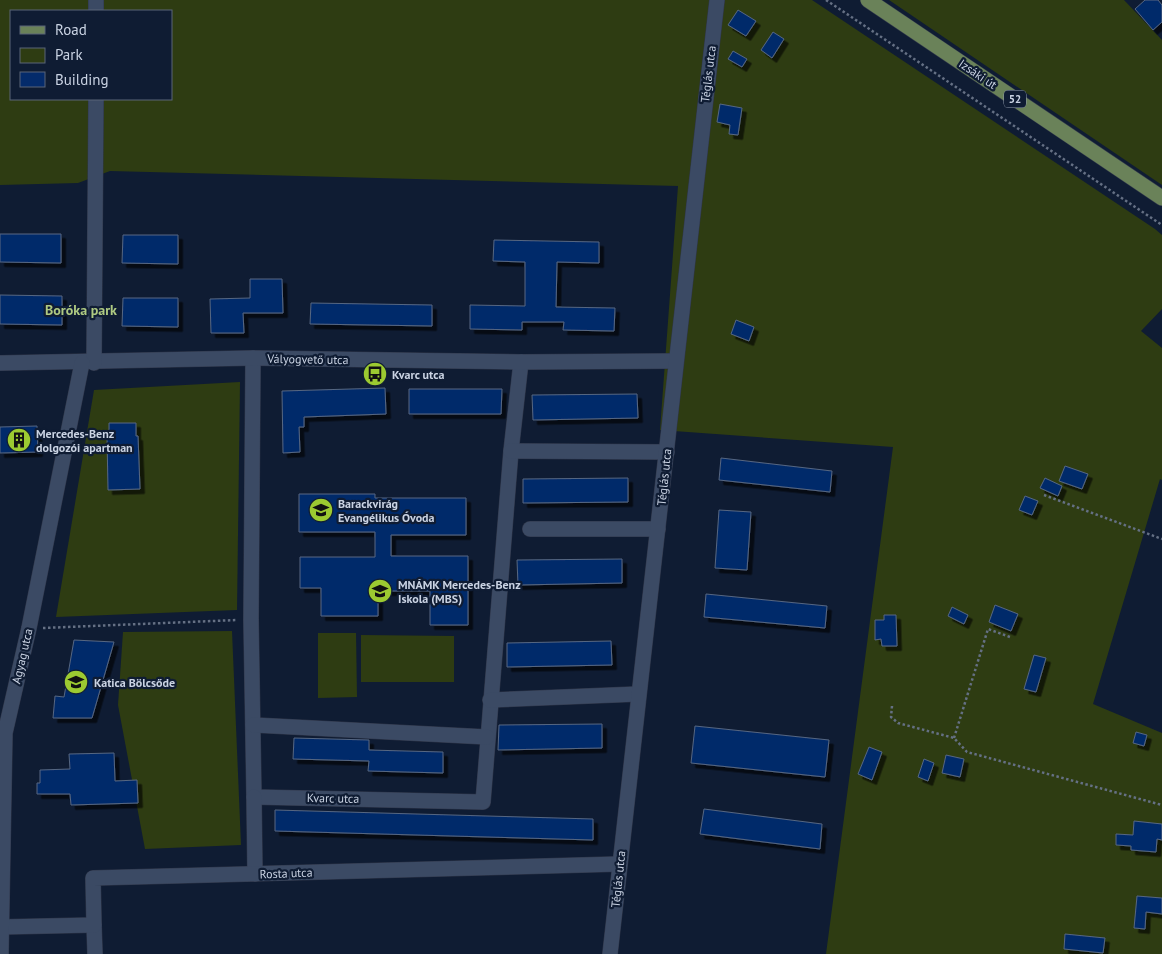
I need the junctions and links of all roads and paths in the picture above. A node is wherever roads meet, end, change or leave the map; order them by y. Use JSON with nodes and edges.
{"nodes":[{"id":1,"x":717,"y":0,"type":"edge"},
{"id":2,"x":826,"y":0,"type":"edge"},
{"id":3,"x":868,"y":0,"type":"edge"},
{"id":4,"x":96,"y":100,"type":"edge"},
{"id":5,"x":1162,"y":198,"type":"edge"},
{"id":6,"x":1162,"y":225,"type":"edge"},
{"id":7,"x":253,"y":358,"type":"junction"},
{"id":8,"x":521,"y":362,"type":"junction"},
{"id":9,"x":675,"y":362,"type":"junction"},
{"id":10,"x":0,"y":363,"type":"edge"},
{"id":11,"x":88,"y":363,"type":"junction"},
{"id":12,"x":511,"y":451,"type":"junction"},
{"id":13,"x":667,"y":452,"type":"junction"},
{"id":14,"x":1044,"y":495,"type":"dead end"},
{"id":15,"x":530,"y":529,"type":"dead end"},
{"id":16,"x":658,"y":529,"type":"junction"},
{"id":17,"x":1162,"y":539,"type":"edge"},
{"id":18,"x":251,"y":620,"type":"junction"},
{"id":19,"x":29,"y":628,"type":"junction"},
{"id":20,"x":1010,"y":637,"type":"dead end"},
{"id":21,"x":638,"y":694,"type":"junction"},
{"id":22,"x":490,"y":700,"type":"junction"},
{"id":23,"x":892,"y":706,"type":"dead end"},
{"id":24,"x":253,"y":725,"type":"junction"},
{"id":25,"x":487,"y":737,"type":"junction"},
{"id":26,"x":954,"y":738,"type":"junction"},
{"id":27,"x":254,"y":796,"type":"junction"},
{"id":28,"x":1162,"y":805,"type":"edge"},
{"id":29,"x":620,"y":864,"type":"junction"},
{"id":30,"x":255,"y":874,"type":"junction"},
{"id":31,"x":94,"y":925,"type":"junction"},
{"id":32,"x":0,"y":927,"type":"edge"},
{"id":33,"x":1,"y":954,"type":"edge"},
{"id":34,"x":95,"y":954,"type":"edge"},
{"id":35,"x":610,"y":954,"type":"edge"}],
"edges":[{"from":1,"to":9,"type":"street","name":"Téglás utca"},
{"from":2,"to":6,"type":"path"},
{"from":3,"to":5,"type":"main road","name":"Izsáki út","number":"52"},
{"from":4,"to":11,"type":"street","name":"Agyag utca"},
{"from":7,"to":8,"type":"street","name":"Vályogvető utca"},
{"from":7,"to":11,"type":"street","name":"Vályogvető utca"},
{"from":7,"to":18,"type":"street"},
{"from":8,"to":9,"type":"street","name":"Vályogvető utca"},
{"from":8,"to":12,"type":"street"},
{"from":9,"to":13,"type":"street","name":"Téglás utca"},
{"from":10,"to":11,"type":"street","name":"Vályogvető utca"},
{"from":11,"to":19,"type":"street","name":"Agyag utca"},
{"from":12,"to":13,"type":"street"},
{"from":12,"to":22,"type":"street"},
{"from":13,"to":16,"type":"street","name":"Téglás utca"},
{"from":14,"to":17,"type":"path"},
{"from":15,"to":16,"type":"street"},
{"from":16,"to":21,"type":"street","name":"Téglás utca"},
{"from":18,"to":19,"type":"path"},
{"from":18,"to":24,"type":"street"},
{"from":19,"to":32,"type":"street","name":"Agyag utca"},
{"from":20,"to":26,"type":"path"},
{"from":21,"to":22,"type":"street"},
{"from":21,"to":29,"type":"street","name":"Téglás utca"},
{"from":22,"to":25,"type":"street"},
{"from":23,"to":26,"type":"path"},
{"from":24,"to":25,"type":"street"},
{"from":24,"to":27,"type":"street"},
{"from":25,"to":27,"type":"street","name":"Kvarc utca"},
{"from":26,"to":28,"type":"path"},
{"from":27,"to":30,"type":"street"},
{"from":29,"to":30,"type":"street","name":"Rosta utca"},
{"from":29,"to":35,"type":"street","name":"Téglás utca"},
{"from":30,"to":31,"type":"street","name":"Rosta utca"},
{"from":31,"to":32,"type":"street"},
{"from":31,"to":34,"type":"street"},
{"from":32,"to":33,"type":"street","name":"Agyag utca"}]}
